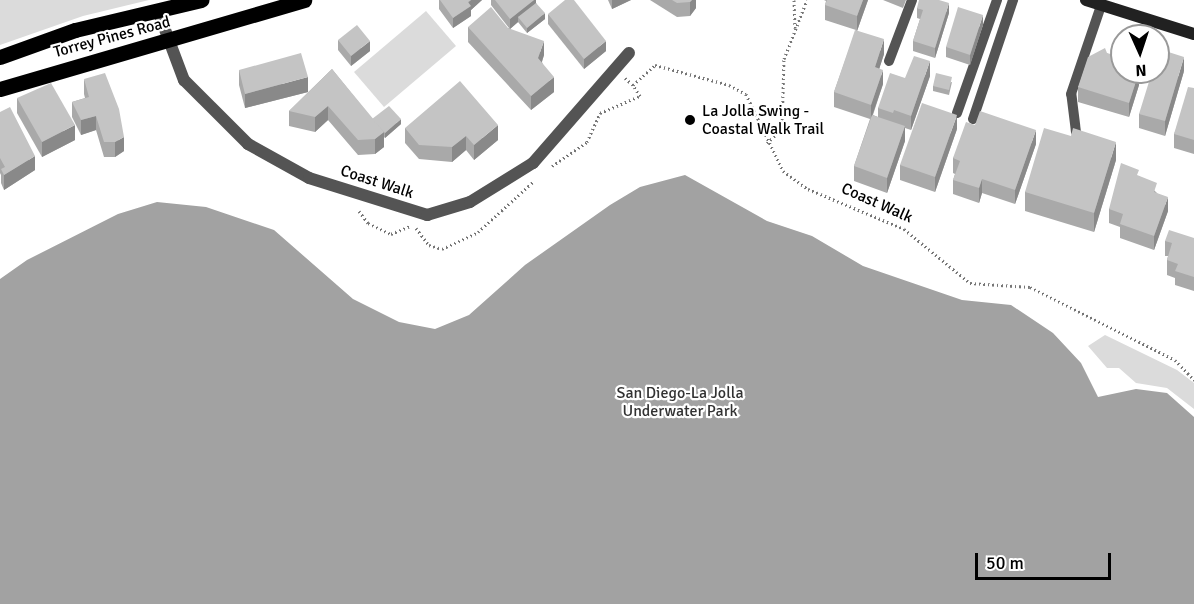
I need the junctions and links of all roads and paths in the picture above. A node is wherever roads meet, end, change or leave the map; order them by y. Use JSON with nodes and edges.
{"nodes":[{"id":1,"x":201,"y":0,"type":"edge"},
{"id":2,"x":304,"y":0,"type":"edge"},
{"id":3,"x":794,"y":0,"type":"edge"},
{"id":4,"x":807,"y":0,"type":"edge"},
{"id":5,"x":912,"y":0,"type":"edge"},
{"id":6,"x":997,"y":0,"type":"edge"},
{"id":7,"x":1013,"y":0,"type":"edge"},
{"id":8,"x":1086,"y":0,"type":"edge"},
{"id":9,"x":1101,"y":6,"type":"junction"},
{"id":10,"x":158,"y":10,"type":"junction"},
{"id":11,"x":795,"y":30,"type":"junction"},
{"id":12,"x":1194,"y":34,"type":"edge"},
{"id":13,"x":167,"y":40,"type":"junction"},
{"id":14,"x":629,"y":53,"type":"dead end"},
{"id":15,"x":0,"y":57,"type":"edge"},
{"id":16,"x":889,"y":61,"type":"dead end"},
{"id":17,"x":615,"y":70,"type":"junction"},
{"id":18,"x":633,"y":85,"type":"junction"},
{"id":19,"x":0,"y":89,"type":"edge"},
{"id":20,"x":957,"y":113,"type":"edge"},
{"id":21,"x":973,"y":119,"type":"dead end"},
{"id":22,"x":1076,"y":132,"type":"edge"},
{"id":23,"x":767,"y":143,"type":"junction"},
{"id":24,"x":533,"y":163,"type":"junction"},
{"id":25,"x":1194,"y":380,"type":"edge"}],
"edges":[{"from":1,"to":10,"type":"main road","name":"Torrey Pines Road"},
{"from":2,"to":13,"type":"main road","name":"Torrey Pines Road"},
{"from":3,"to":11,"type":"path"},
{"from":4,"to":11,"type":"path"},
{"from":5,"to":16,"type":"lane"},
{"from":6,"to":20,"type":"lane"},
{"from":7,"to":21,"type":"lane"},
{"from":8,"to":9,"type":"main road"},
{"from":9,"to":12,"type":"main road"},
{"from":9,"to":22,"type":"lane"},
{"from":10,"to":13,"type":"street","name":"Coast Walk"},
{"from":10,"to":15,"type":"main road","name":"Torrey Pines Road"},
{"from":11,"to":23,"type":"path"},
{"from":13,"to":19,"type":"main road","name":"Torrey Pines Road"},
{"from":13,"to":24,"type":"street","name":"Coast Walk"},
{"from":14,"to":17,"type":"street","name":"Coast Walk"},
{"from":17,"to":18,"type":"path"},
{"from":17,"to":24,"type":"street","name":"Coast Walk"},
{"from":18,"to":23,"type":"path","name":"Coast Walk"},
{"from":18,"to":24,"type":"path"},
{"from":23,"to":25,"type":"path","name":"Coast Walk"}]}
